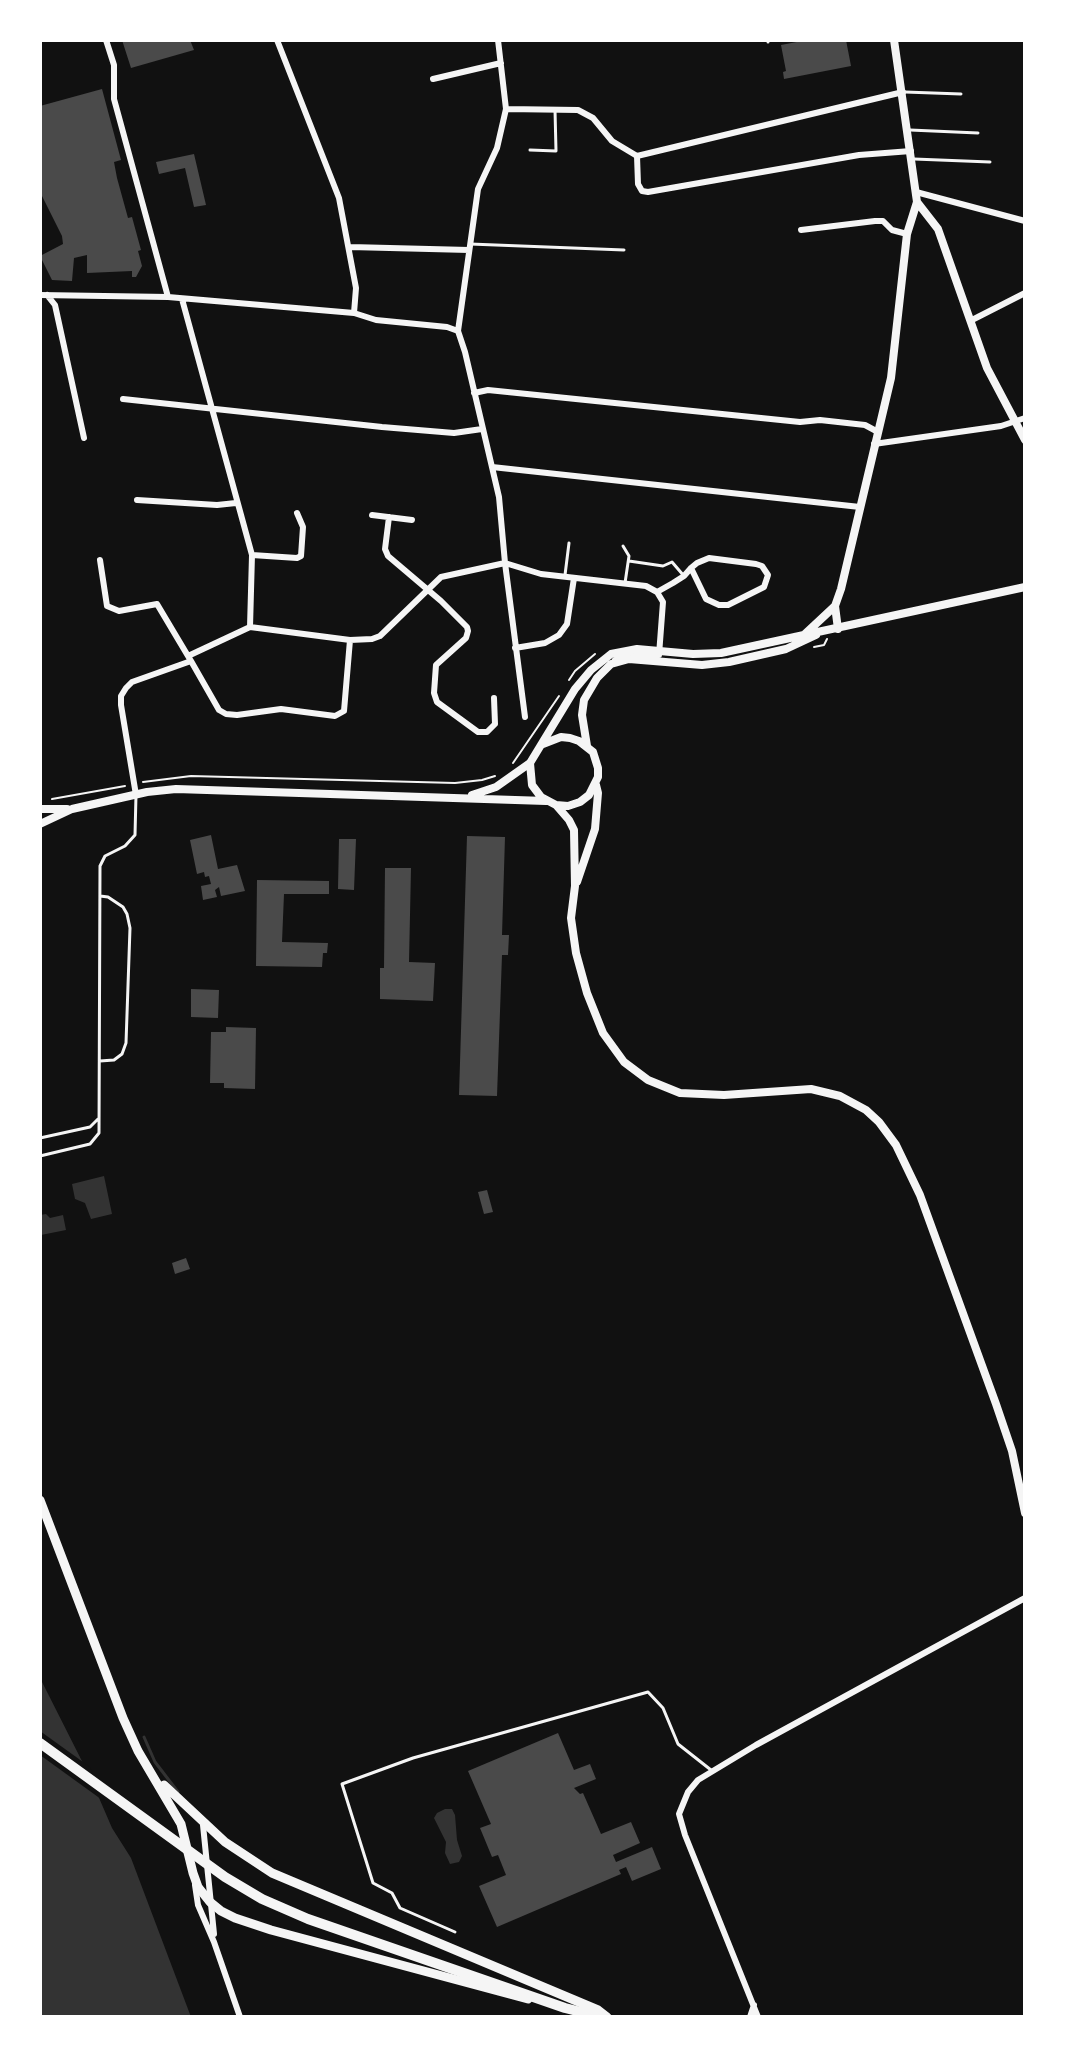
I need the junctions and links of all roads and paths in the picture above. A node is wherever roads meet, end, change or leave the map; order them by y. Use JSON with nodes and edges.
{"nodes":[{"id":1,"x":106,"y":40,"type":"edge"},
{"id":2,"x":277,"y":40,"type":"edge"},
{"id":3,"x":498,"y":40,"type":"edge"},
{"id":4,"x":894,"y":40,"type":"edge"},
{"id":5,"x":501,"y":63,"type":"junction"},
{"id":6,"x":433,"y":79,"type":"dead end"},
{"id":7,"x":903,"y":92,"type":"junction"},
{"id":8,"x":961,"y":94,"type":"dead end"},
{"id":9,"x":506,"y":109,"type":"junction"},
{"id":10,"x":555,"y":110,"type":"junction"},
{"id":11,"x":908,"y":130,"type":"junction"},
{"id":12,"x":978,"y":133,"type":"dead end"},
{"id":13,"x":530,"y":150,"type":"dead end"},
{"id":14,"x":911,"y":155,"type":"junction"},
{"id":15,"x":637,"y":156,"type":"junction"},
{"id":16,"x":990,"y":162,"type":"dead end"},
{"id":17,"x":917,"y":197,"type":"junction"},
{"id":18,"x":930,"y":220,"type":"junction"},
{"id":19,"x":1025,"y":221,"type":"edge"},
{"id":20,"x":909,"y":224,"type":"junction"},
{"id":21,"x":801,"y":230,"type":"dead end"},
{"id":22,"x":907,"y":234,"type":"junction"},
{"id":23,"x":350,"y":247,"type":"junction"},
{"id":24,"x":469,"y":247,"type":"junction"},
{"id":25,"x":624,"y":250,"type":"dead end"},
{"id":26,"x":1025,"y":293,"type":"edge"},
{"id":27,"x":44,"y":294,"type":"edge"},
{"id":28,"x":168,"y":297,"type":"junction"},
{"id":29,"x":182,"y":299,"type":"junction"},
{"id":30,"x":354,"y":313,"type":"junction"},
{"id":31,"x":970,"y":321,"type":"junction"},
{"id":32,"x":458,"y":331,"type":"junction"},
{"id":33,"x":474,"y":393,"type":"junction"},
{"id":34,"x":123,"y":399,"type":"dead end"},
{"id":35,"x":214,"y":408,"type":"junction"},
{"id":36,"x":1025,"y":418,"type":"edge"},
{"id":37,"x":1015,"y":424,"type":"junction"},
{"id":38,"x":482,"y":429,"type":"junction"},
{"id":39,"x":878,"y":432,"type":"junction"},
{"id":40,"x":84,"y":438,"type":"dead end"},
{"id":41,"x":1025,"y":440,"type":"edge"},
{"id":42,"x":874,"y":444,"type":"junction"},
{"id":43,"x":492,"y":467,"type":"junction"},
{"id":44,"x":137,"y":500,"type":"dead end"},
{"id":45,"x":236,"y":503,"type":"junction"},
{"id":46,"x":860,"y":507,"type":"junction"},
{"id":47,"x":297,"y":513,"type":"dead end"},
{"id":48,"x":372,"y":515,"type":"dead end"},
{"id":49,"x":389,"y":517,"type":"junction"},
{"id":50,"x":412,"y":520,"type":"dead end"},
{"id":51,"x":569,"y":543,"type":"dead end"},
{"id":52,"x":623,"y":546,"type":"dead end"},
{"id":53,"x":252,"y":555,"type":"junction"},
{"id":54,"x":100,"y":560,"type":"dead end"},
{"id":55,"x":629,"y":561,"type":"junction"},
{"id":56,"x":505,"y":563,"type":"junction"},
{"id":57,"x":691,"y":568,"type":"junction"},
{"id":58,"x":684,"y":576,"type":"junction"},
{"id":59,"x":565,"y":577,"type":"junction"},
{"id":60,"x":574,"y":578,"type":"junction"},
{"id":61,"x":625,"y":583,"type":"junction"},
{"id":62,"x":1025,"y":587,"type":"edge"},
{"id":63,"x":426,"y":589,"type":"junction"},
{"id":64,"x":657,"y":592,"type":"junction"},
{"id":65,"x":835,"y":606,"type":"junction"},
{"id":66,"x":250,"y":627,"type":"junction"},
{"id":67,"x":838,"y":629,"type":"junction"},
{"id":68,"x":819,"y":633,"type":"junction"},
{"id":69,"x":805,"y":635,"type":"junction"},
{"id":70,"x":350,"y":640,"type":"junction"},
{"id":71,"x":515,"y":648,"type":"junction"},
{"id":72,"x":660,"y":651,"type":"junction"},
{"id":73,"x":189,"y":658,"type":"junction"},
{"id":74,"x":611,"y":664,"type":"junction"},
{"id":75,"x":494,"y":698,"type":"dead end"},
{"id":76,"x":525,"y":717,"type":"dead end"},
{"id":77,"x":543,"y":744,"type":"junction"},
{"id":78,"x":587,"y":746,"type":"junction"},
{"id":79,"x":530,"y":763,"type":"junction"},
{"id":80,"x":135,"y":784,"type":"junction"},
{"id":81,"x":596,"y":785,"type":"junction"},
{"id":82,"x":136,"y":795,"type":"junction"},
{"id":83,"x":465,"y":797,"type":"junction"},
{"id":84,"x":50,"y":800,"type":"dead end"},
{"id":85,"x":551,"y":803,"type":"junction"},
{"id":86,"x":40,"y":809,"type":"edge"},
{"id":87,"x":72,"y":809,"type":"junction"},
{"id":88,"x":40,"y":824,"type":"edge"},
{"id":89,"x":575,"y":886,"type":"junction"},
{"id":90,"x":100,"y":896,"type":"junction"},
{"id":91,"x":100,"y":1061,"type":"junction"},
{"id":92,"x":98,"y":1119,"type":"junction"},
{"id":93,"x":40,"y":1138,"type":"edge"},
{"id":94,"x":40,"y":1156,"type":"edge"},
{"id":95,"x":40,"y":1500,"type":"edge"},
{"id":96,"x":1025,"y":1513,"type":"edge"},
{"id":97,"x":1025,"y":1598,"type":"edge"},
{"id":98,"x":40,"y":1743,"type":"edge"},
{"id":99,"x":138,"y":1751,"type":"junction"},
{"id":100,"x":711,"y":1770,"type":"junction"},
{"id":101,"x":203,"y":1825,"type":"junction"},
{"id":102,"x":193,"y":1873,"type":"junction"},
{"id":103,"x":210,"y":1902,"type":"junction"},
{"id":104,"x":455,"y":1932,"type":"dead end"},
{"id":105,"x":214,"y":1942,"type":"junction"},
{"id":106,"x":754,"y":2005,"type":"junction"},
{"id":107,"x":565,"y":2008,"type":"junction"},
{"id":108,"x":240,"y":2017,"type":"edge"},
{"id":109,"x":587,"y":2017,"type":"edge"},
{"id":110,"x":604,"y":2017,"type":"edge"},
{"id":111,"x":750,"y":2017,"type":"edge"},
{"id":112,"x":758,"y":2017,"type":"edge"}],
"edges":[{"from":1,"to":28,"type":"street"},
{"from":2,"to":23,"type":"street"},
{"from":3,"to":5,"type":"street"},
{"from":4,"to":7,"type":"street"},
{"from":5,"to":6,"type":"street"},
{"from":5,"to":9,"type":"street"},
{"from":7,"to":8,"type":"lane"},
{"from":7,"to":11,"type":"street"},
{"from":7,"to":15,"type":"street"},
{"from":9,"to":10,"type":"street"},
{"from":9,"to":24,"type":"street"},
{"from":10,"to":13,"type":"lane"},
{"from":10,"to":15,"type":"street"},
{"from":11,"to":12,"type":"lane"},
{"from":11,"to":14,"type":"street"},
{"from":14,"to":15,"type":"street"},
{"from":14,"to":16,"type":"lane"},
{"from":14,"to":17,"type":"street"},
{"from":17,"to":18,"type":"street"},
{"from":17,"to":19,"type":"street"},
{"from":17,"to":20,"type":"street"},
{"from":18,"to":20,"type":"street"},
{"from":18,"to":31,"type":"street"},
{"from":20,"to":22,"type":"street"},
{"from":21,"to":22,"type":"street"},
{"from":22,"to":39,"type":"street"},
{"from":23,"to":24,"type":"street"},
{"from":23,"to":30,"type":"street"},
{"from":24,"to":25,"type":"lane"},
{"from":24,"to":32,"type":"street"},
{"from":26,"to":31,"type":"street"},
{"from":27,"to":28,"type":"street"},
{"from":27,"to":40,"type":"street"},
{"from":28,"to":29,"type":"street"},
{"from":29,"to":30,"type":"street"},
{"from":29,"to":35,"type":"street"},
{"from":30,"to":32,"type":"street"},
{"from":31,"to":37,"type":"street"},
{"from":32,"to":33,"type":"street"},
{"from":33,"to":38,"type":"street"},
{"from":33,"to":39,"type":"street"},
{"from":34,"to":35,"type":"street"},
{"from":35,"to":38,"type":"street"},
{"from":35,"to":45,"type":"street"},
{"from":36,"to":37,"type":"street"},
{"from":37,"to":41,"type":"street"},
{"from":37,"to":42,"type":"street"},
{"from":38,"to":43,"type":"street"},
{"from":39,"to":42,"type":"street"},
{"from":42,"to":46,"type":"street"},
{"from":43,"to":46,"type":"street"},
{"from":43,"to":56,"type":"street"},
{"from":44,"to":45,"type":"street"},
{"from":45,"to":53,"type":"street"},
{"from":46,"to":65,"type":"street"},
{"from":47,"to":53,"type":"street"},
{"from":48,"to":49,"type":"street"},
{"from":49,"to":50,"type":"street"},
{"from":49,"to":63,"type":"street"},
{"from":51,"to":59,"type":"lane"},
{"from":52,"to":55,"type":"lane"},
{"from":53,"to":66,"type":"street"},
{"from":54,"to":73,"type":"street"},
{"from":55,"to":58,"type":"lane"},
{"from":55,"to":61,"type":"lane"},
{"from":56,"to":59,"type":"street"},
{"from":56,"to":63,"type":"street"},
{"from":56,"to":71,"type":"street"},
{"from":57,"to":57,"type":"street"},
{"from":57,"to":58,"type":"street"},
{"from":58,"to":64,"type":"street"},
{"from":59,"to":60,"type":"street"},
{"from":60,"to":61,"type":"street"},
{"from":60,"to":71,"type":"street"},
{"from":61,"to":64,"type":"street"},
{"from":62,"to":67,"type":"street"},
{"from":63,"to":70,"type":"street"},
{"from":63,"to":75,"type":"street"},
{"from":64,"to":72,"type":"street"},
{"from":65,"to":67,"type":"street"},
{"from":65,"to":69,"type":"street"},
{"from":66,"to":70,"type":"street"},
{"from":66,"to":73,"type":"street"},
{"from":67,"to":68,"type":"street"},
{"from":68,"to":69,"type":"street"},
{"from":68,"to":74,"type":"street"},
{"from":69,"to":72,"type":"street"},
{"from":70,"to":73,"type":"street"},
{"from":71,"to":76,"type":"street"},
{"from":72,"to":74,"type":"street"},
{"from":72,"to":77,"type":"street"},
{"from":73,"to":80,"type":"street"},
{"from":74,"to":78,"type":"street"},
{"from":77,"to":78,"type":"street"},
{"from":77,"to":79,"type":"street"},
{"from":78,"to":81,"type":"street"},
{"from":79,"to":83,"type":"street"},
{"from":79,"to":85,"type":"street"},
{"from":80,"to":82,"type":"street"},
{"from":80,"to":84,"type":"path"},
{"from":81,"to":85,"type":"street"},
{"from":81,"to":89,"type":"street"},
{"from":82,"to":83,"type":"street"},
{"from":82,"to":87,"type":"street"},
{"from":82,"to":90,"type":"lane"},
{"from":83,"to":85,"type":"street"},
{"from":85,"to":89,"type":"street"},
{"from":86,"to":87,"type":"street"},
{"from":87,"to":88,"type":"street"},
{"from":89,"to":96,"type":"street"},
{"from":90,"to":91,"type":"lane"},
{"from":90,"to":91,"type":"lane"},
{"from":91,"to":92,"type":"lane"},
{"from":92,"to":93,"type":"lane"},
{"from":92,"to":94,"type":"lane"},
{"from":95,"to":99,"type":"main road"},
{"from":97,"to":100,"type":"street"},
{"from":98,"to":107,"type":"main road"},
{"from":99,"to":101,"type":"main road"},
{"from":99,"to":102,"type":"main road"},
{"from":100,"to":104,"type":"lane"},
{"from":100,"to":106,"type":"street"},
{"from":101,"to":103,"type":"street"},
{"from":101,"to":110,"type":"main road"},
{"from":102,"to":103,"type":"main road"},
{"from":102,"to":105,"type":"street"},
{"from":103,"to":105,"type":"street"},
{"from":103,"to":107,"type":"main road"},
{"from":105,"to":108,"type":"street"},
{"from":106,"to":111,"type":"street"},
{"from":106,"to":112,"type":"street"},
{"from":107,"to":109,"type":"main road"},
{"from":107,"to":110,"type":"main road"}]}
